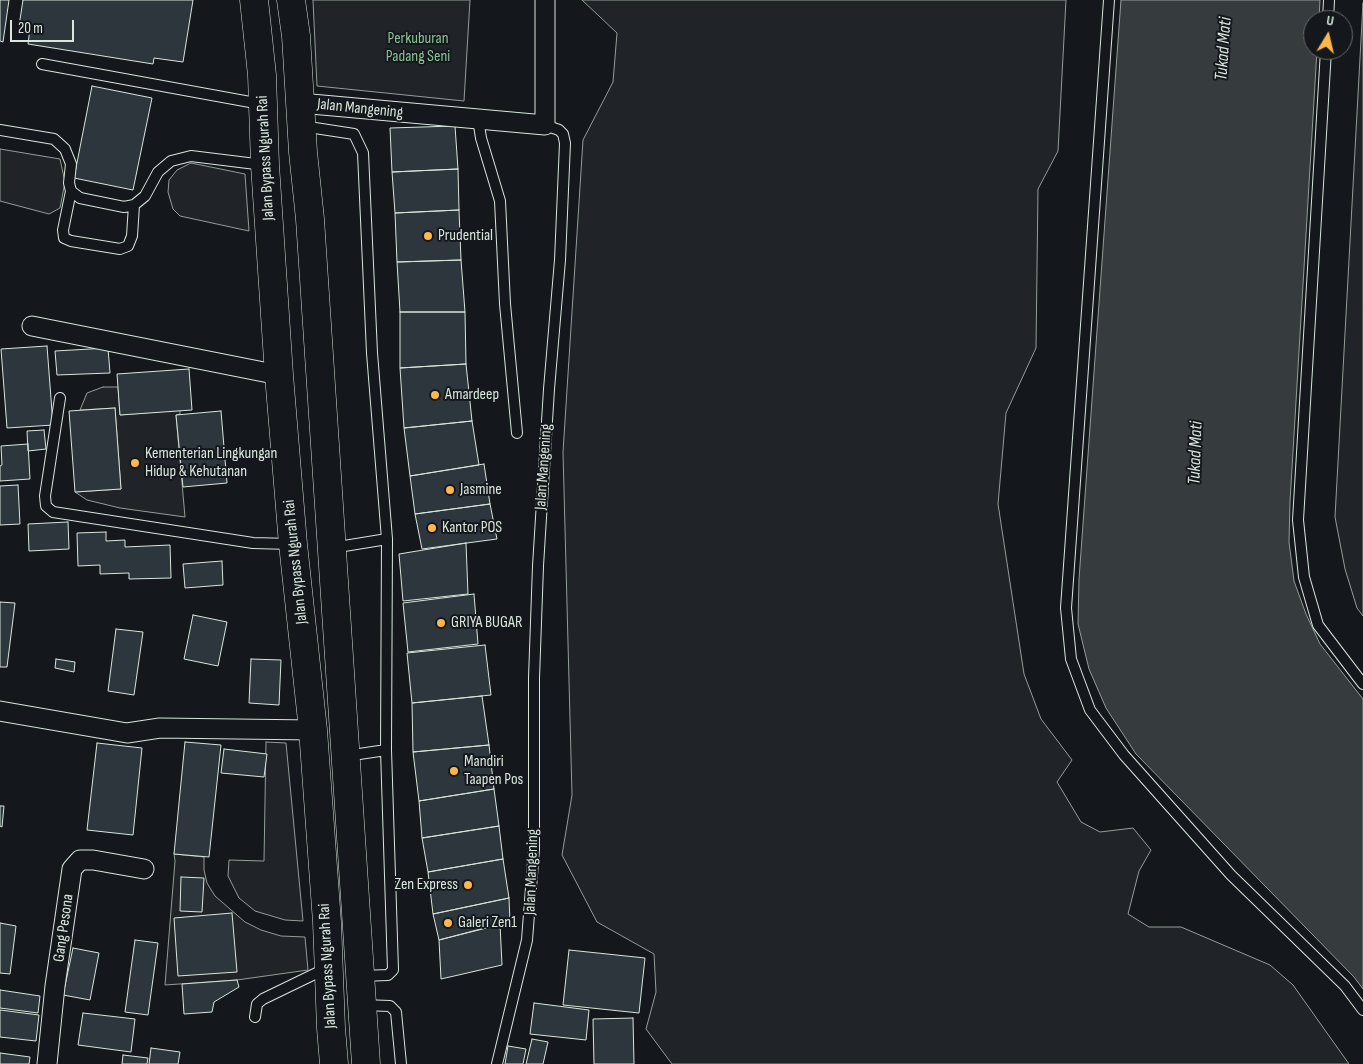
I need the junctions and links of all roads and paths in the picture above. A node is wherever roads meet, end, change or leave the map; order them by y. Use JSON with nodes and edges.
{"nodes":[{"id":1,"x":254,"y":0,"type":"edge"},
{"id":2,"x":291,"y":0,"type":"edge"},
{"id":3,"x":545,"y":0,"type":"edge"},
{"id":4,"x":1109,"y":0,"type":"edge"},
{"id":5,"x":1325,"y":60,"type":"edge"},
{"id":6,"x":42,"y":64,"type":"dead end"},
{"id":7,"x":262,"y":104,"type":"junction"},
{"id":8,"x":301,"y":114,"type":"junction"},
{"id":9,"x":478,"y":119,"type":"junction"},
{"id":10,"x":545,"y":125,"type":"junction"},
{"id":11,"x":0,"y":130,"type":"edge"},
{"id":12,"x":265,"y":165,"type":"junction"},
{"id":13,"x":71,"y":191,"type":"junction"},
{"id":14,"x":134,"y":205,"type":"junction"},
{"id":15,"x":310,"y":220,"type":"junction"},
{"id":16,"x":269,"y":222,"type":"junction"},
{"id":17,"x":32,"y":326,"type":"dead end"},
{"id":18,"x":279,"y":375,"type":"junction"},
{"id":19,"x":60,"y":398,"type":"dead end"},
{"id":20,"x":517,"y":433,"type":"dead end"},
{"id":21,"x":387,"y":540,"type":"junction"},
{"id":22,"x":293,"y":544,"type":"junction"},
{"id":23,"x":331,"y":548,"type":"junction"},
{"id":24,"x":1363,"y":684,"type":"edge"},
{"id":25,"x":0,"y":711,"type":"edge"},
{"id":26,"x":313,"y":730,"type":"junction"},
{"id":27,"x":386,"y":750,"type":"junction"},
{"id":28,"x":345,"y":756,"type":"junction"},
{"id":29,"x":144,"y":869,"type":"dead end"},
{"id":30,"x":328,"y":968,"type":"junction"},
{"id":31,"x":360,"y":976,"type":"junction"},
{"id":32,"x":362,"y":1005,"type":"junction"},
{"id":33,"x":1363,"y":1010,"type":"edge"},
{"id":34,"x":255,"y":1017,"type":"dead end"},
{"id":35,"x":46,"y":1064,"type":"edge"},
{"id":36,"x":334,"y":1064,"type":"edge"},
{"id":37,"x":366,"y":1064,"type":"edge"},
{"id":38,"x":401,"y":1064,"type":"edge"},
{"id":39,"x":497,"y":1064,"type":"edge"}],
"edges":[{"from":1,"to":7,"type":"highway","name":"Jalan Bypass Ngurah Rai"},
{"from":2,"to":8,"type":"highway","name":"Jalan Bypass Ngurah Rai"},
{"from":3,"to":10,"type":"street"},
{"from":4,"to":33,"type":"lane"},
{"from":5,"to":24,"type":"lane"},
{"from":6,"to":7,"type":"lane"},
{"from":7,"to":12,"type":"highway","name":"Jalan Bypass Ngurah Rai"},
{"from":8,"to":9,"type":"street","name":"Jalan Mangening"},
{"from":8,"to":15,"type":"highway","name":"Jalan Bypass Ngurah Rai"},
{"from":8,"to":21,"type":"lane"},
{"from":9,"to":10,"type":"street","name":"Jalan Mangening"},
{"from":9,"to":20,"type":"lane"},
{"from":10,"to":39,"type":"lane","name":"Jalan Mangening"},
{"from":11,"to":13,"type":"lane"},
{"from":12,"to":14,"type":"lane"},
{"from":12,"to":16,"type":"highway","name":"Jalan Bypass Ngurah Rai"},
{"from":13,"to":14,"type":"lane"},
{"from":13,"to":14,"type":"lane"},
{"from":15,"to":16,"type":"highway"},
{"from":15,"to":23,"type":"highway","name":"Jalan Bypass Ngurah Rai"},
{"from":16,"to":18,"type":"highway","name":"Jalan Bypass Ngurah Rai"},
{"from":17,"to":18,"type":"street"},
{"from":18,"to":22,"type":"highway","name":"Jalan Bypass Ngurah Rai"},
{"from":19,"to":22,"type":"lane"},
{"from":21,"to":23,"type":"lane"},
{"from":21,"to":27,"type":"lane"},
{"from":22,"to":26,"type":"highway","name":"Jalan Bypass Ngurah Rai"},
{"from":23,"to":28,"type":"highway","name":"Jalan Bypass Ngurah Rai"},
{"from":25,"to":26,"type":"street"},
{"from":26,"to":30,"type":"highway","name":"Jalan Bypass Ngurah Rai"},
{"from":27,"to":28,"type":"lane"},
{"from":27,"to":31,"type":"lane"},
{"from":28,"to":31,"type":"highway","name":"Jalan Bypass Ngurah Rai"},
{"from":29,"to":35,"type":"street","name":"Gang Pesona"},
{"from":30,"to":34,"type":"lane"},
{"from":30,"to":36,"type":"highway","name":"Jalan Bypass Ngurah Rai"},
{"from":31,"to":32,"type":"highway","name":"Jalan Bypass Ngurah Rai"},
{"from":32,"to":37,"type":"highway","name":"Jalan Bypass Ngurah Rai"},
{"from":32,"to":38,"type":"lane"}]}
